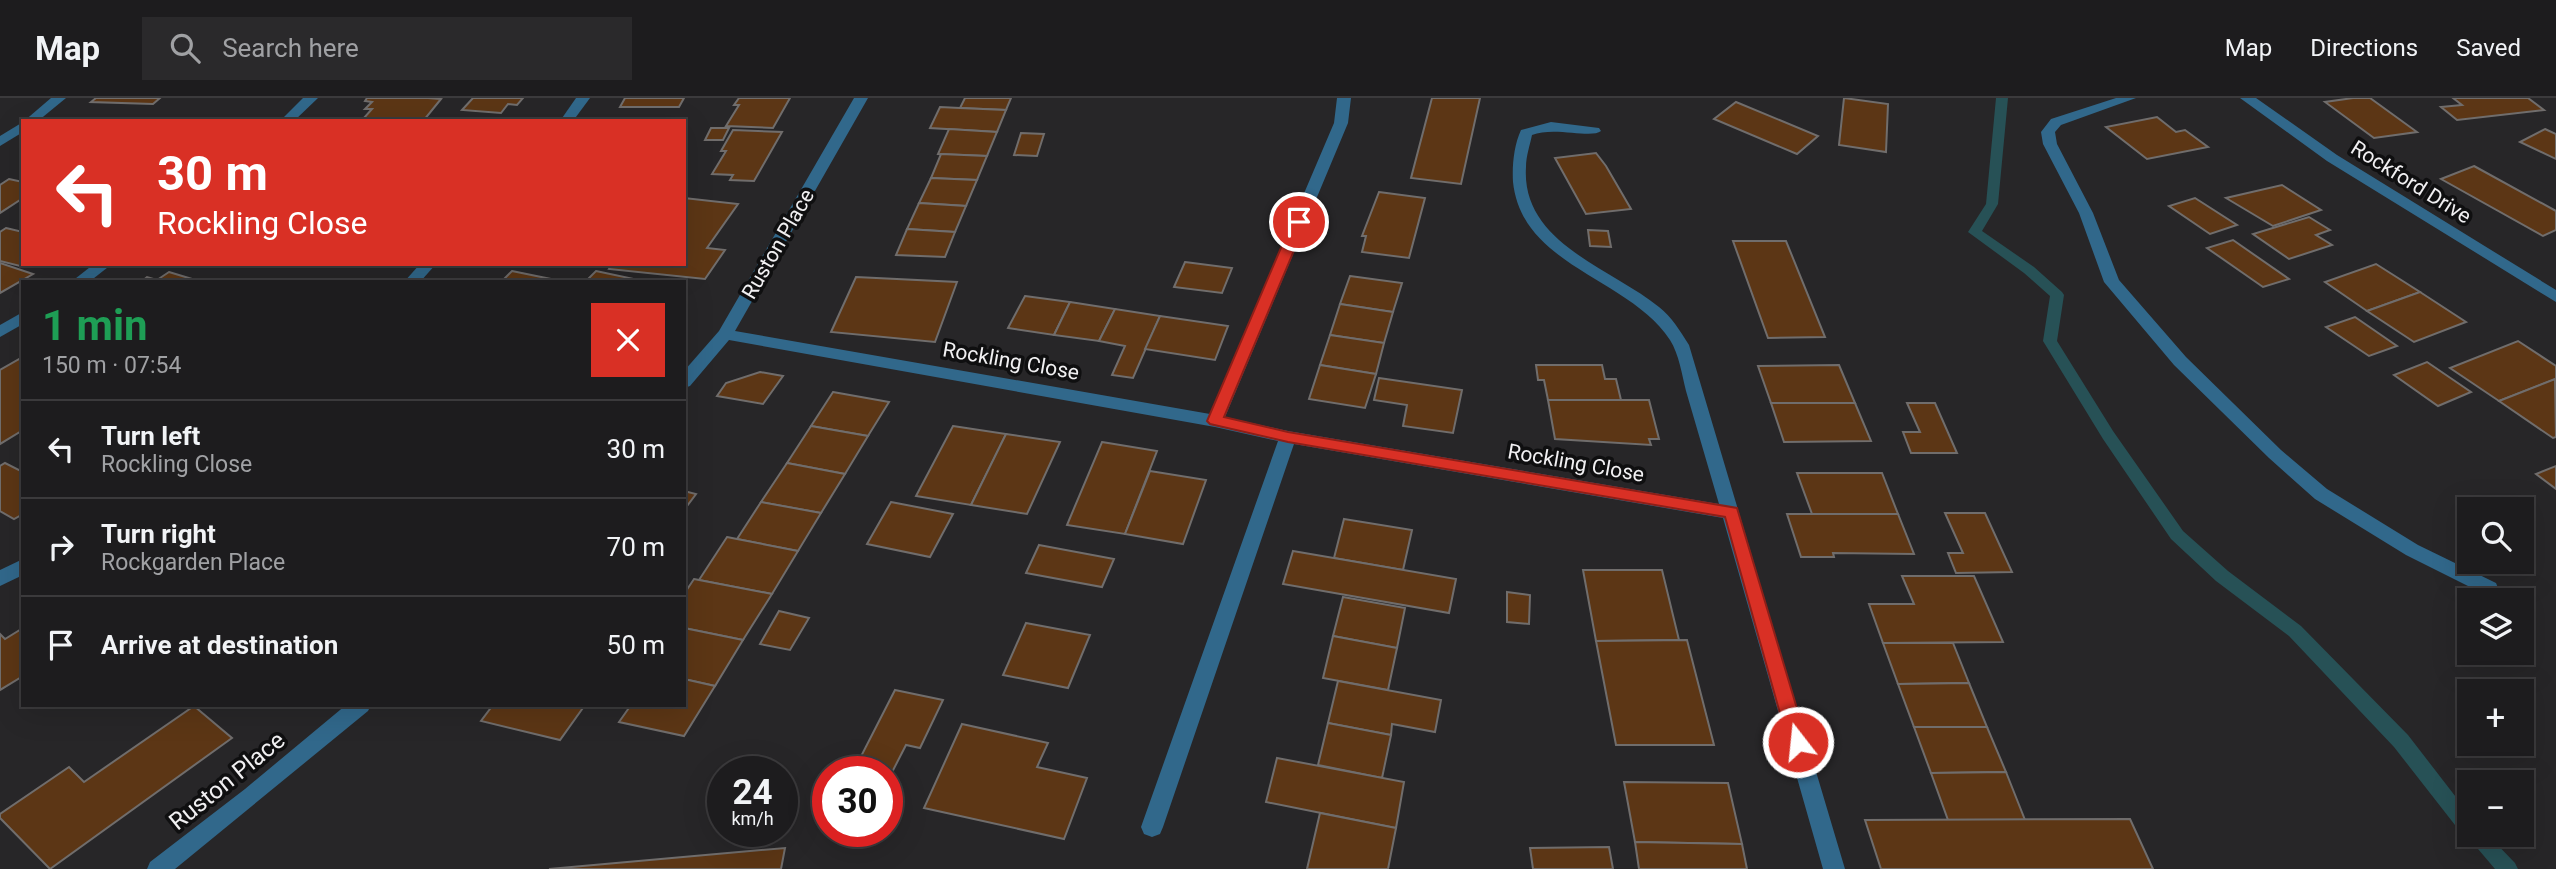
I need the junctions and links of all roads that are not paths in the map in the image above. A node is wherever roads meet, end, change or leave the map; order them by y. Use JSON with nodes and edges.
{"nodes":[{"id":1,"x":59,"y":98,"type":"edge"},
{"id":2,"x":311,"y":98,"type":"edge"},
{"id":3,"x":583,"y":98,"type":"edge"},
{"id":4,"x":861,"y":98,"type":"edge"},
{"id":5,"x":1344,"y":98,"type":"edge"},
{"id":6,"x":2129,"y":98,"type":"edge"},
{"id":7,"x":2247,"y":98,"type":"edge"},
{"id":8,"x":32,"y":119,"type":"edge"},
{"id":9,"x":288,"y":119,"type":"edge"},
{"id":10,"x":567,"y":119,"type":"edge"},
{"id":11,"x":21,"y":127,"type":"edge"},
{"id":12,"x":1594,"y":131,"type":"dead end"},
{"id":13,"x":0,"y":142,"type":"edge"},
{"id":14,"x":102,"y":266,"type":"edge"},
{"id":15,"x":427,"y":266,"type":"edge"},
{"id":16,"x":81,"y":280,"type":"edge"},
{"id":17,"x":413,"y":280,"type":"edge"},
{"id":18,"x":2556,"y":297,"type":"edge"},
{"id":19,"x":21,"y":318,"type":"edge"},
{"id":20,"x":0,"y":332,"type":"edge"},
{"id":21,"x":725,"y":334,"type":"junction"},
{"id":22,"x":686,"y":381,"type":"edge"},
{"id":23,"x":1215,"y":421,"type":"junction"},
{"id":24,"x":1288,"y":437,"type":"junction"},
{"id":25,"x":1732,"y":513,"type":"junction"},
{"id":26,"x":21,"y":567,"type":"edge"},
{"id":27,"x":0,"y":579,"type":"edge"},
{"id":28,"x":2489,"y":588,"type":"dead end"},
{"id":29,"x":359,"y":707,"type":"edge"},
{"id":30,"x":1152,"y":827,"type":"dead end"},
{"id":31,"x":158,"y":869,"type":"edge"},
{"id":32,"x":1834,"y":869,"type":"edge"}],
"edges":[{"from":1,"to":8,"type":"street"},
{"from":2,"to":9,"type":"street"},
{"from":3,"to":10,"type":"street"},
{"from":4,"to":21,"type":"street","name":"Ruston Place"},
{"from":5,"to":23,"type":"street"},
{"from":6,"to":28,"type":"street"},
{"from":7,"to":18,"type":"street","name":"Rockford Drive"},
{"from":11,"to":13,"type":"street"},
{"from":12,"to":25,"type":"street"},
{"from":14,"to":16,"type":"street"},
{"from":15,"to":17,"type":"street"},
{"from":19,"to":20,"type":"street"},
{"from":21,"to":22,"type":"street","name":"Ruston Place"},
{"from":21,"to":23,"type":"street","name":"Rockling Close"},
{"from":23,"to":24,"type":"street","name":"Rockling Close"},
{"from":24,"to":25,"type":"street","name":"Rockling Close"},
{"from":24,"to":30,"type":"street"},
{"from":25,"to":32,"type":"street"},
{"from":26,"to":27,"type":"street"},
{"from":29,"to":31,"type":"street","name":"Ruston Place"}]}
